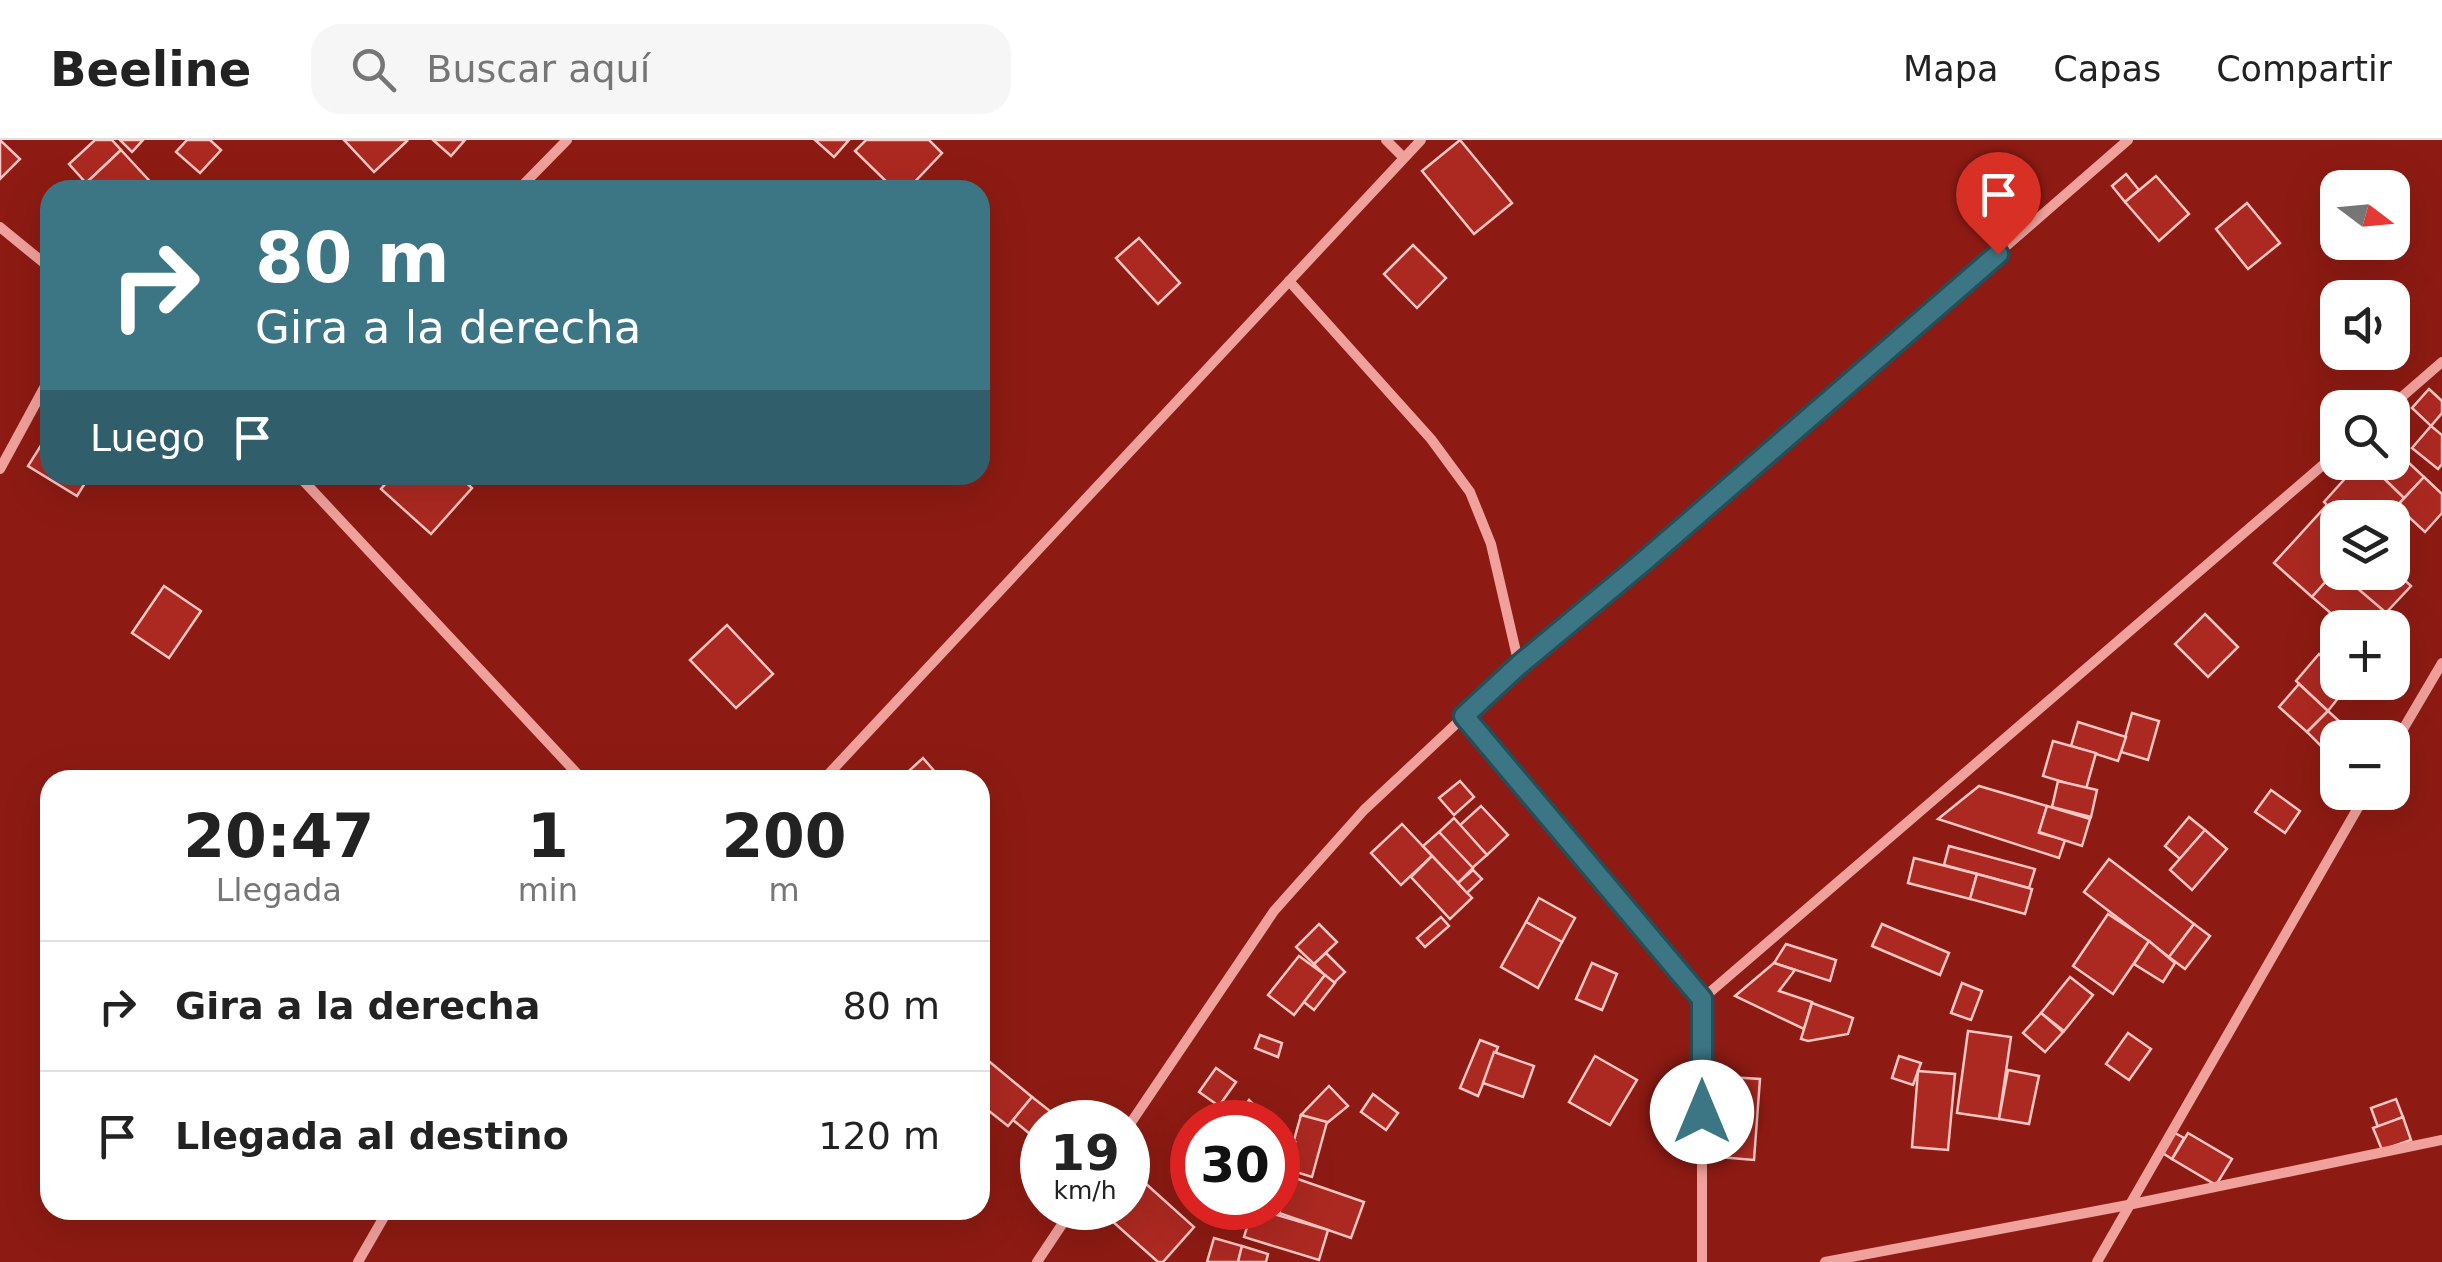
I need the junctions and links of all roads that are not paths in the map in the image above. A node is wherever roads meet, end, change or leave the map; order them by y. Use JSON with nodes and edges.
{"nodes":[{"id":1,"x":567,"y":140,"type":"edge"},
{"id":2,"x":1386,"y":140,"type":"edge"},
{"id":3,"x":1421,"y":140,"type":"edge"},
{"id":4,"x":2128,"y":140,"type":"edge"},
{"id":5,"x":1403,"y":157,"type":"junction"},
{"id":6,"x":528,"y":180,"type":"edge"},
{"id":7,"x":0,"y":227,"type":"edge"},
{"id":8,"x":40,"y":260,"type":"edge"},
{"id":9,"x":1289,"y":281,"type":"junction"},
{"id":10,"x":2442,"y":362,"type":"edge"},
{"id":11,"x":2410,"y":390,"type":"edge"},
{"id":12,"x":40,"y":395,"type":"edge"},
{"id":13,"x":2320,"y":467,"type":"edge"},
{"id":14,"x":0,"y":469,"type":"edge"},
{"id":15,"x":307,"y":485,"type":"edge"},
{"id":16,"x":2442,"y":663,"type":"edge"},
{"id":17,"x":1519,"y":665,"type":"junction"},
{"id":18,"x":1464,"y":716,"type":"junction"},
{"id":19,"x":2408,"y":720,"type":"edge"},
{"id":20,"x":573,"y":770,"type":"edge"},
{"id":21,"x":832,"y":770,"type":"edge"},
{"id":22,"x":2357,"y":810,"type":"edge"},
{"id":23,"x":1702,"y":999,"type":"junction"},
{"id":24,"x":1146,"y":1100,"type":"edge"},
{"id":25,"x":2442,"y":1140,"type":"edge"},
{"id":26,"x":2128,"y":1204,"type":"junction"},
{"id":27,"x":382,"y":1220,"type":"edge"},
{"id":28,"x":1058,"y":1230,"type":"edge"},
{"id":29,"x":358,"y":1262,"type":"edge"},
{"id":30,"x":1036,"y":1262,"type":"edge"},
{"id":31,"x":1702,"y":1262,"type":"edge"},
{"id":32,"x":1825,"y":1262,"type":"edge"},
{"id":33,"x":2097,"y":1262,"type":"edge"}],
"edges":[{"from":1,"to":6,"type":"street"},
{"from":2,"to":5,"type":"street"},
{"from":3,"to":5,"type":"street"},
{"from":4,"to":17,"type":"street"},
{"from":5,"to":9,"type":"street"},
{"from":7,"to":8,"type":"street"},
{"from":9,"to":17,"type":"street"},
{"from":9,"to":21,"type":"street"},
{"from":10,"to":11,"type":"street"},
{"from":12,"to":14,"type":"street"},
{"from":13,"to":23,"type":"street"},
{"from":15,"to":20,"type":"street"},
{"from":16,"to":19,"type":"street"},
{"from":17,"to":18,"type":"street"},
{"from":18,"to":23,"type":"street"},
{"from":18,"to":24,"type":"street"},
{"from":22,"to":26,"type":"street"},
{"from":23,"to":31,"type":"street"},
{"from":25,"to":26,"type":"street"},
{"from":26,"to":32,"type":"street"},
{"from":26,"to":33,"type":"street"},
{"from":27,"to":29,"type":"street"},
{"from":28,"to":30,"type":"street"}]}
